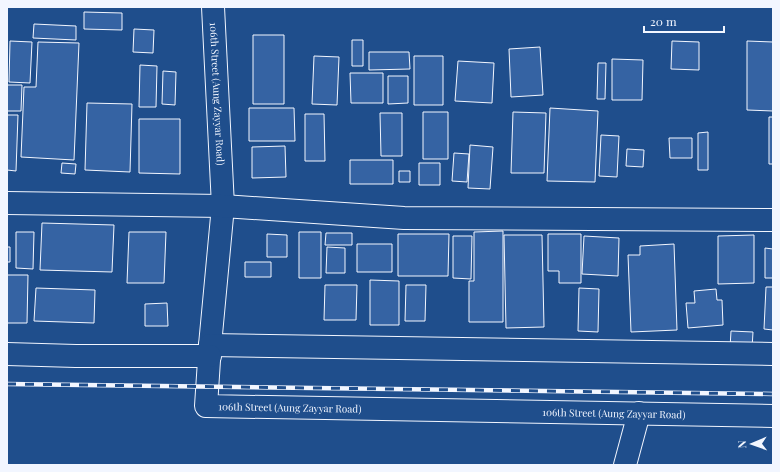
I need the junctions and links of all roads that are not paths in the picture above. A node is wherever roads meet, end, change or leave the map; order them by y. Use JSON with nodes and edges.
{"nodes":[{"id":1,"x":213,"y":7,"type":"edge"},
{"id":2,"x":7,"y":203,"type":"edge"},
{"id":3,"x":222,"y":206,"type":"junction"},
{"id":4,"x":773,"y":220,"type":"edge"},
{"id":5,"x":210,"y":350,"type":"junction"},
{"id":6,"x":7,"y":354,"type":"edge"},
{"id":7,"x":773,"y":354,"type":"edge"},
{"id":8,"x":639,"y":414,"type":"junction"},
{"id":9,"x":773,"y":416,"type":"edge"},
{"id":10,"x":625,"y":465,"type":"edge"}],
"edges":[{"from":1,"to":3,"type":"street","name":"106th Street (Aung Zayyar Road)"},
{"from":2,"to":3,"type":"street"},
{"from":3,"to":4,"type":"street"},
{"from":3,"to":5,"type":"street","name":"106th Street (Aung Zayyar Road)"},
{"from":5,"to":6,"type":"street"},
{"from":5,"to":7,"type":"street"},
{"from":5,"to":8,"type":"street","name":"106th Street (Aung Zayyar Road)"},
{"from":8,"to":9,"type":"street","name":"106th Street (Aung Zayyar Road)"},
{"from":8,"to":10,"type":"street"}]}
